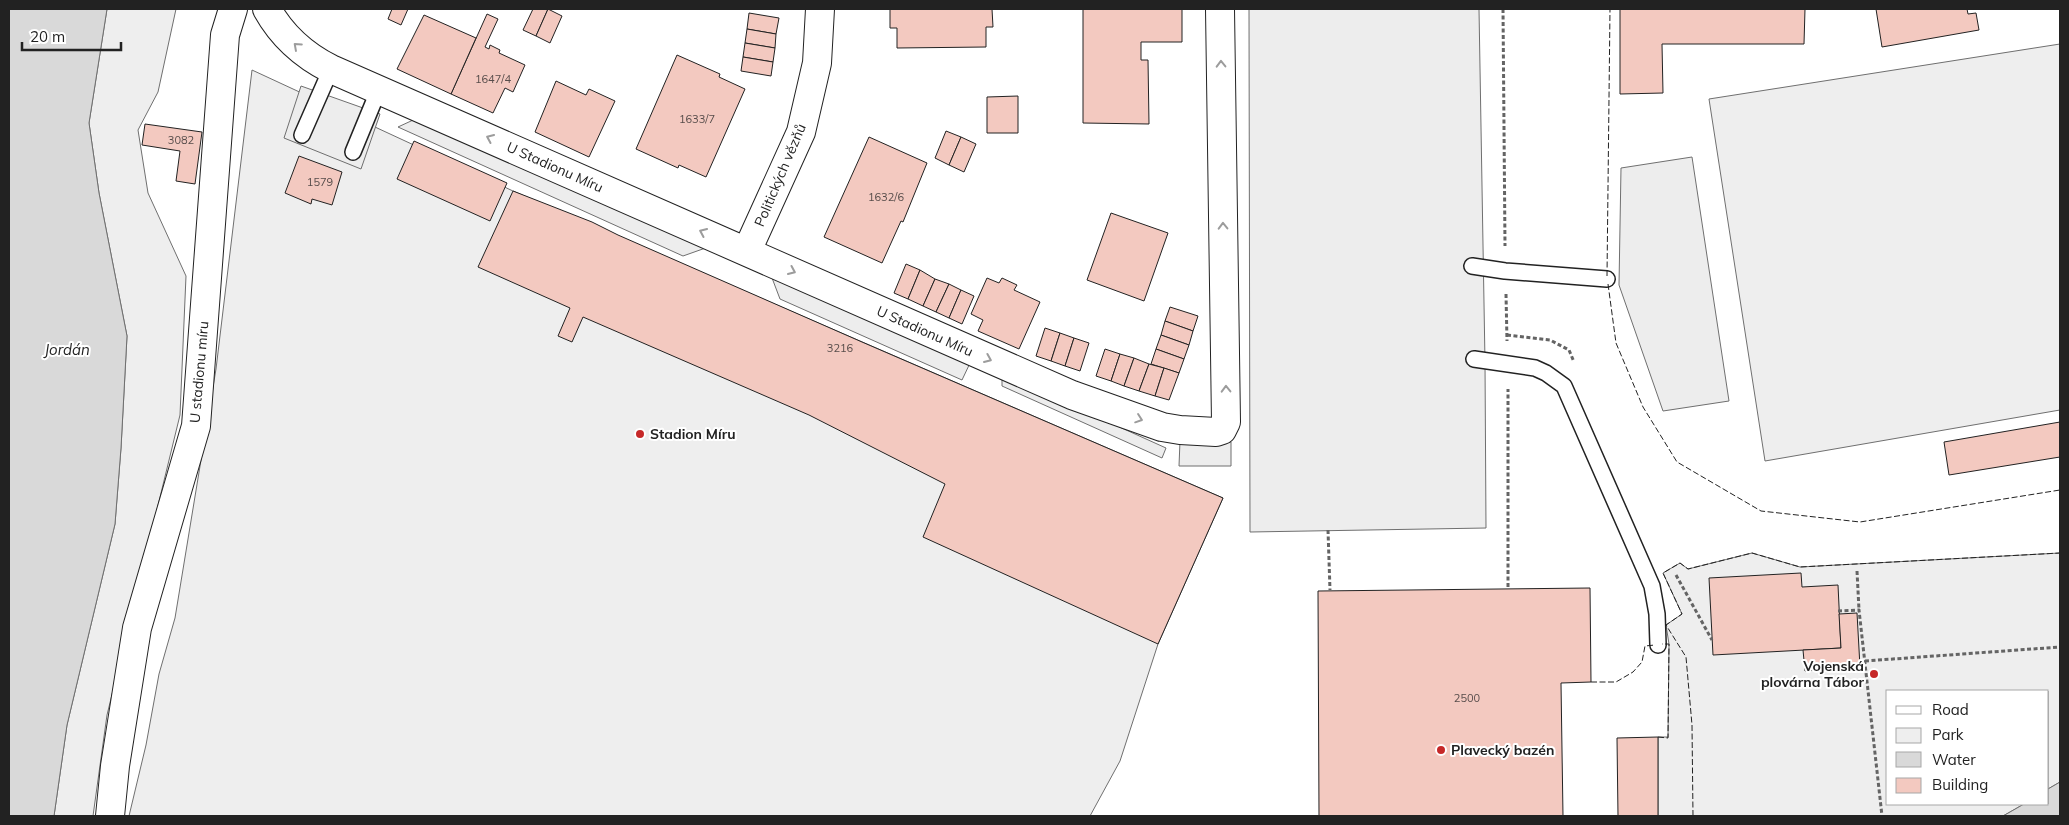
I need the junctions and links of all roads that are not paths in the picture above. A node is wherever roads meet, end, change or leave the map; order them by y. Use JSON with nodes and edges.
{"nodes":[{"id":1,"x":233,"y":9,"type":"edge"},
{"id":2,"x":267,"y":9,"type":"edge"},
{"id":3,"x":820,"y":9,"type":"edge"},
{"id":4,"x":1220,"y":9,"type":"edge"},
{"id":5,"x":331,"y":69,"type":"junction"},
{"id":6,"x":379,"y":89,"type":"junction"},
{"id":7,"x":302,"y":135,"type":"dead end"},
{"id":8,"x":353,"y":152,"type":"dead end"},
{"id":9,"x":748,"y":251,"type":"junction"},
{"id":10,"x":1472,"y":266,"type":"dead end"},
{"id":11,"x":1607,"y":279,"type":"dead end"},
{"id":12,"x":1474,"y":359,"type":"dead end"},
{"id":13,"x":1658,"y":644,"type":"dead end"},
{"id":14,"x":110,"y":816,"type":"edge"}],
"edges":[{"from":1,"to":14,"type":"street","name":"U stadionu míru"},
{"from":5,"to":2,"type":"street","name":"U Stadionu Míru","one_way":true},
{"from":3,"to":9,"type":"street","name":"Politických vězňů"},
{"from":9,"to":4,"type":"street","name":"U Stadionu Míru","one_way":true},
{"from":5,"to":6,"type":"street","name":"U Stadionu Míru"},
{"from":5,"to":7,"type":"lane"},
{"from":6,"to":8,"type":"lane"},
{"from":9,"to":6,"type":"street","name":"U Stadionu Míru","one_way":true},
{"from":10,"to":11,"type":"lane"},
{"from":12,"to":13,"type":"lane"}]}
